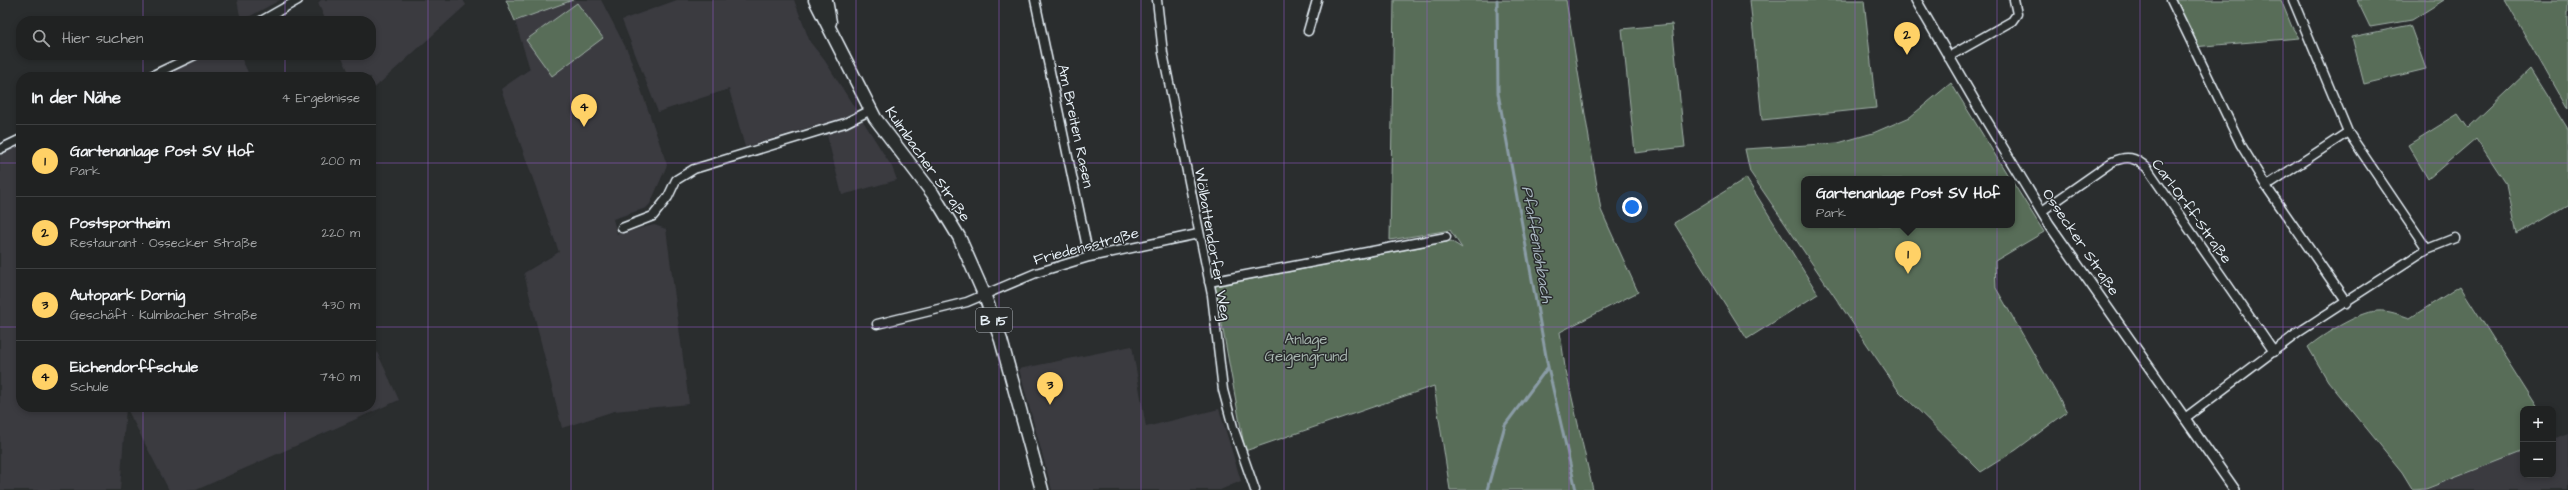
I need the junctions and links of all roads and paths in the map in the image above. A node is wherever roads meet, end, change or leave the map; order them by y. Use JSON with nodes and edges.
{"nodes":[{"id":1,"x":298,"y":0,"type":"edge"},
{"id":2,"x":815,"y":0,"type":"edge"},
{"id":3,"x":826,"y":0,"type":"edge"},
{"id":4,"x":1035,"y":0,"type":"edge"},
{"id":5,"x":1157,"y":0,"type":"edge"},
{"id":6,"x":1316,"y":0,"type":"edge"},
{"id":7,"x":1916,"y":0,"type":"edge"},
{"id":8,"x":2014,"y":0,"type":"edge"},
{"id":9,"x":2171,"y":0,"type":"edge"},
{"id":10,"x":2293,"y":0,"type":"edge"},
{"id":11,"x":270,"y":16,"type":"edge"},
{"id":12,"x":1308,"y":31,"type":"dead end"},
{"id":13,"x":832,"y":35,"type":"junction"},
{"id":14,"x":1948,"y":57,"type":"junction"},
{"id":15,"x":185,"y":60,"type":"edge"},
{"id":16,"x":159,"y":72,"type":"edge"},
{"id":17,"x":871,"y":110,"type":"junction"},
{"id":18,"x":2348,"y":132,"type":"junction"},
{"id":19,"x":16,"y":141,"type":"edge"},
{"id":20,"x":0,"y":149,"type":"edge"},
{"id":21,"x":2266,"y":186,"type":"junction"},
{"id":22,"x":2042,"y":211,"type":"junction"},
{"id":23,"x":622,"y":228,"type":"dead end"},
{"id":24,"x":1198,"y":234,"type":"junction"},
{"id":25,"x":1446,"y":237,"type":"dead end"},
{"id":26,"x":2455,"y":238,"type":"dead end"},
{"id":27,"x":2427,"y":249,"type":"junction"},
{"id":28,"x":1089,"y":257,"type":"junction"},
{"id":29,"x":1209,"y":282,"type":"junction"},
{"id":30,"x":984,"y":294,"type":"junction"},
{"id":31,"x":2347,"y":302,"type":"junction"},
{"id":32,"x":877,"y":324,"type":"dead end"},
{"id":33,"x":2274,"y":352,"type":"junction"},
{"id":34,"x":2185,"y":418,"type":"junction"},
{"id":35,"x":1042,"y":490,"type":"edge"},
{"id":36,"x":1255,"y":490,"type":"edge"},
{"id":37,"x":2235,"y":490,"type":"edge"}],
"edges":[{"from":1,"to":11,"type":"street"},
{"from":2,"to":13,"type":"main road","name":"Kulmbacher Straße","number":"B 15"},
{"from":3,"to":13,"type":"main road","number":"B 15"},
{"from":4,"to":28,"type":"street","name":"Am Breiten Rasen"},
{"from":5,"to":24,"type":"street","name":"Wölbattendorfer Weg"},
{"from":6,"to":12,"type":"street"},
{"from":7,"to":14,"type":"street","name":"Ossecker Straße"},
{"from":8,"to":14,"type":"street"},
{"from":9,"to":21,"type":"street"},
{"from":10,"to":18,"type":"street"},
{"from":13,"to":17,"type":"main road","name":"Kulmbacher Straße","number":"B 15"},
{"from":14,"to":22,"type":"street","name":"Ossecker Straße"},
{"from":15,"to":16,"type":"street"},
{"from":17,"to":23,"type":"street"},
{"from":17,"to":30,"type":"main road","name":"Kulmbacher Straße","number":"B 15"},
{"from":18,"to":21,"type":"street"},
{"from":18,"to":27,"type":"street"},
{"from":19,"to":20,"type":"street"},
{"from":21,"to":31,"type":"street"},
{"from":22,"to":33,"type":"street","name":"Carl-Orff-Straße"},
{"from":22,"to":34,"type":"street","name":"Ossecker Straße"},
{"from":24,"to":28,"type":"street","name":"Friedensstraße"},
{"from":24,"to":29,"type":"street","name":"Wölbattendorfer Weg"},
{"from":25,"to":29,"type":"street"},
{"from":26,"to":27,"type":"street"},
{"from":27,"to":31,"type":"street"},
{"from":28,"to":30,"type":"street","name":"Friedensstraße"},
{"from":29,"to":36,"type":"street","name":"Wölbattendorfer Weg"},
{"from":30,"to":32,"type":"street","name":"Friedensstraße"},
{"from":30,"to":35,"type":"main road","name":"Kulmbacher Straße","number":"B 15"},
{"from":31,"to":33,"type":"street"},
{"from":33,"to":34,"type":"street"},
{"from":34,"to":37,"type":"street","name":"Ossecker Straße"}]}
